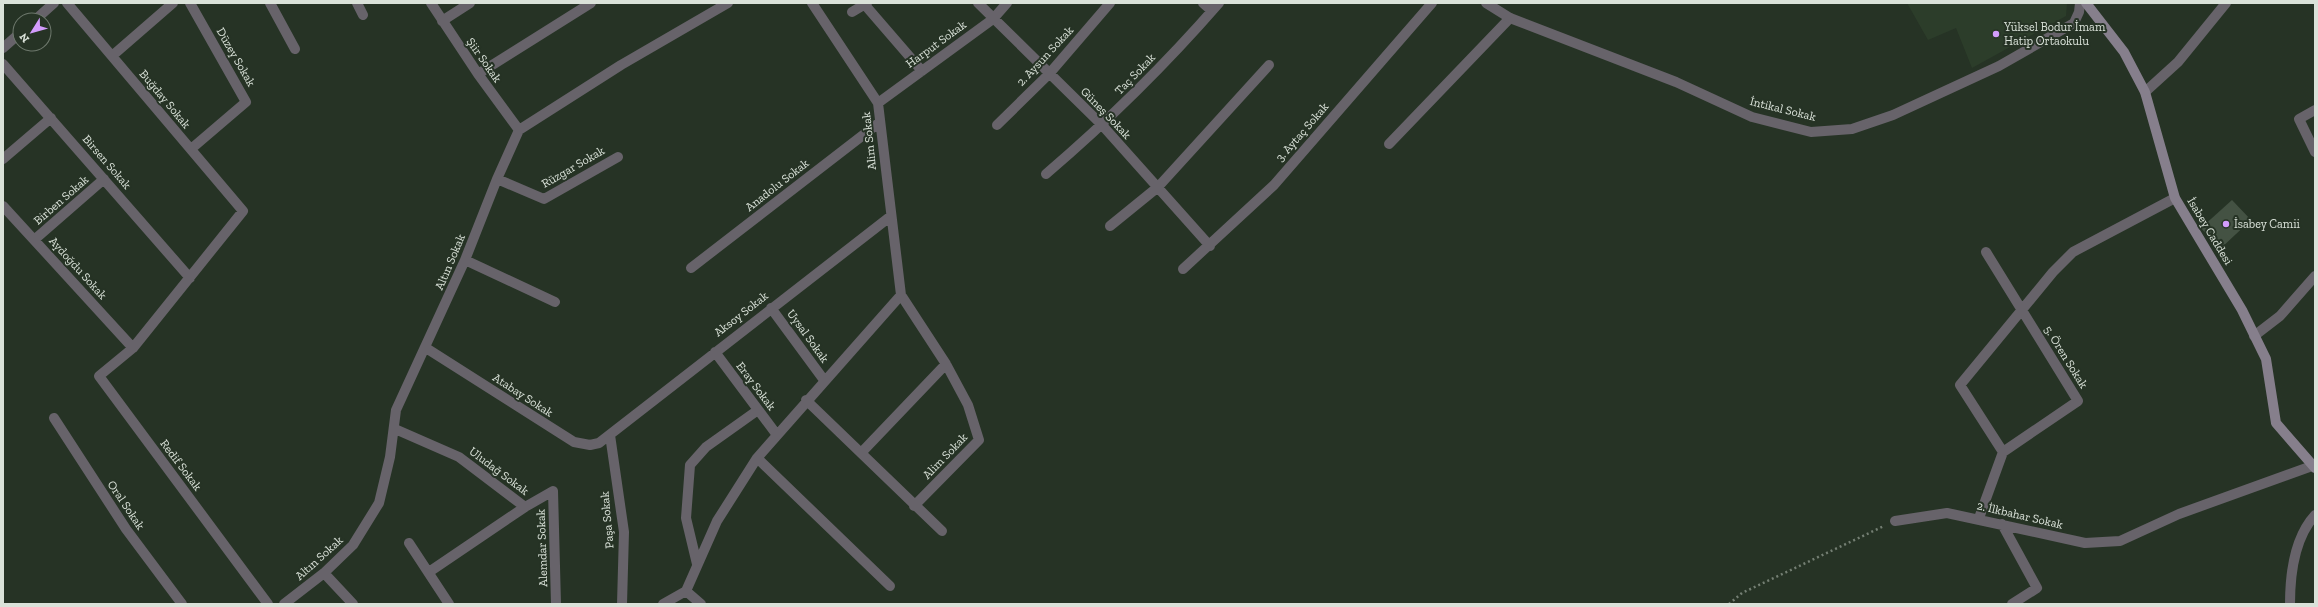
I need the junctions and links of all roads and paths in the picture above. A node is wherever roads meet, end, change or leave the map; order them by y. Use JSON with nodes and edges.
{"nodes":[{"id":1,"x":54,"y":3,"type":"edge"},
{"id":2,"x":67,"y":3,"type":"edge"},
{"id":3,"x":172,"y":3,"type":"edge"},
{"id":4,"x":190,"y":3,"type":"edge"},
{"id":5,"x":270,"y":3,"type":"edge"},
{"id":6,"x":357,"y":3,"type":"edge"},
{"id":7,"x":431,"y":3,"type":"edge"},
{"id":8,"x":470,"y":3,"type":"edge"},
{"id":9,"x":591,"y":3,"type":"edge"},
{"id":10,"x":728,"y":3,"type":"edge"},
{"id":11,"x":812,"y":3,"type":"edge"},
{"id":12,"x":978,"y":3,"type":"edge"},
{"id":13,"x":1007,"y":3,"type":"edge"},
{"id":14,"x":1110,"y":3,"type":"edge"},
{"id":15,"x":1203,"y":3,"type":"edge"},
{"id":16,"x":1432,"y":3,"type":"edge"},
{"id":17,"x":1486,"y":3,"type":"edge"},
{"id":18,"x":2080,"y":3,"type":"edge"},
{"id":19,"x":2086,"y":3,"type":"edge"},
{"id":20,"x":2226,"y":3,"type":"edge"},
{"id":21,"x":866,"y":4,"type":"edge"},
{"id":22,"x":1215,"y":7,"type":"edge"},
{"id":23,"x":44,"y":12,"type":"edge"},
{"id":24,"x":852,"y":12,"type":"dead end"},
{"id":25,"x":363,"y":15,"type":"dead end"},
{"id":26,"x":1510,"y":18,"type":"junction"},
{"id":27,"x":993,"y":19,"type":"junction"},
{"id":28,"x":442,"y":21,"type":"junction"},
{"id":29,"x":12,"y":40,"type":"edge"},
{"id":30,"x":3,"y":48,"type":"edge"},
{"id":31,"x":295,"y":49,"type":"dead end"},
{"id":32,"x":112,"y":56,"type":"junction"},
{"id":33,"x":3,"y":64,"type":"edge"},
{"id":34,"x":1269,"y":65,"type":"dead end"},
{"id":35,"x":922,"y":71,"type":"junction"},
{"id":36,"x":478,"y":74,"type":"junction"},
{"id":37,"x":1049,"y":74,"type":"junction"},
{"id":38,"x":2145,"y":92,"type":"junction"},
{"id":39,"x":878,"y":103,"type":"junction"},
{"id":40,"x":2315,"y":110,"type":"edge"},
{"id":41,"x":51,"y":118,"type":"junction"},
{"id":42,"x":880,"y":122,"type":"junction"},
{"id":43,"x":997,"y":125,"type":"dead end"},
{"id":44,"x":1102,"y":125,"type":"junction"},
{"id":45,"x":519,"y":130,"type":"junction"},
{"id":46,"x":1389,"y":144,"type":"dead end"},
{"id":47,"x":191,"y":149,"type":"junction"},
{"id":48,"x":2315,"y":152,"type":"edge"},
{"id":49,"x":618,"y":157,"type":"dead end"},
{"id":50,"x":3,"y":159,"type":"edge"},
{"id":51,"x":1046,"y":174,"type":"dead end"},
{"id":52,"x":497,"y":178,"type":"junction"},
{"id":53,"x":104,"y":179,"type":"junction"},
{"id":54,"x":1158,"y":187,"type":"junction"},
{"id":55,"x":2175,"y":198,"type":"junction"},
{"id":56,"x":3,"y":206,"type":"edge"},
{"id":57,"x":891,"y":216,"type":"junction"},
{"id":58,"x":1110,"y":226,"type":"dead end"},
{"id":59,"x":34,"y":240,"type":"junction"},
{"id":60,"x":1210,"y":246,"type":"junction"},
{"id":61,"x":1986,"y":252,"type":"dead end"},
{"id":62,"x":465,"y":260,"type":"junction"},
{"id":63,"x":691,"y":268,"type":"dead end"},
{"id":64,"x":1183,"y":269,"type":"dead end"},
{"id":65,"x":2315,"y":276,"type":"edge"},
{"id":66,"x":190,"y":278,"type":"junction"},
{"id":67,"x":901,"y":295,"type":"junction"},
{"id":68,"x":555,"y":302,"type":"dead end"},
{"id":69,"x":771,"y":308,"type":"junction"},
{"id":70,"x":2023,"y":312,"type":"junction"},
{"id":71,"x":2254,"y":336,"type":"junction"},
{"id":72,"x":133,"y":348,"type":"junction"},
{"id":73,"x":426,"y":348,"type":"junction"},
{"id":74,"x":715,"y":352,"type":"junction"},
{"id":75,"x":946,"y":364,"type":"junction"},
{"id":76,"x":824,"y":380,"type":"junction"},
{"id":77,"x":806,"y":400,"type":"junction"},
{"id":78,"x":758,"y":410,"type":"junction"},
{"id":79,"x":54,"y":418,"type":"dead end"},
{"id":80,"x":395,"y":429,"type":"junction"},
{"id":81,"x":610,"y":435,"type":"junction"},
{"id":82,"x":777,"y":435,"type":"junction"},
{"id":83,"x":2003,"y":452,"type":"junction"},
{"id":84,"x":861,"y":454,"type":"junction"},
{"id":85,"x":757,"y":458,"type":"junction"},
{"id":86,"x":2313,"y":467,"type":"edge"},
{"id":87,"x":914,"y":506,"type":"junction"},
{"id":88,"x":525,"y":507,"type":"junction"},
{"id":89,"x":2315,"y":515,"type":"edge"},
{"id":90,"x":1978,"y":518,"type":"junction"},
{"id":91,"x":1895,"y":521,"type":"joint"},
{"id":92,"x":2002,"y":524,"type":"junction"},
{"id":93,"x":942,"y":531,"type":"dead end"},
{"id":94,"x":409,"y":543,"type":"dead end"},
{"id":95,"x":698,"y":564,"type":"junction"},
{"id":96,"x":429,"y":572,"type":"junction"},
{"id":97,"x":324,"y":573,"type":"junction"},
{"id":98,"x":890,"y":586,"type":"dead end"},
{"id":99,"x":686,"y":591,"type":"junction"},
{"id":100,"x":182,"y":604,"type":"edge"},
{"id":101,"x":268,"y":604,"type":"edge"},
{"id":102,"x":284,"y":604,"type":"edge"},
{"id":103,"x":353,"y":604,"type":"edge"},
{"id":104,"x":450,"y":604,"type":"edge"},
{"id":105,"x":556,"y":604,"type":"edge"},
{"id":106,"x":622,"y":604,"type":"edge"},
{"id":107,"x":663,"y":604,"type":"edge"},
{"id":108,"x":688,"y":604,"type":"edge"},
{"id":109,"x":701,"y":604,"type":"edge"},
{"id":110,"x":1729,"y":604,"type":"edge"},
{"id":111,"x":2012,"y":604,"type":"edge"},
{"id":112,"x":2290,"y":604,"type":"edge"}],
"edges":[{"from":1,"to":23,"type":"street"},
{"from":2,"to":32,"type":"street","name":"Buğday Sokak"},
{"from":3,"to":32,"type":"street"},
{"from":4,"to":47,"type":"street","name":"Düzey Sokak"},
{"from":5,"to":31,"type":"street"},
{"from":6,"to":25,"type":"street"},
{"from":7,"to":28,"type":"street","name":"Şiir Sokak"},
{"from":8,"to":28,"type":"street"},
{"from":9,"to":36,"type":"street"},
{"from":10,"to":45,"type":"street"},
{"from":11,"to":39,"type":"street","name":"Alim Sokak"},
{"from":12,"to":27,"type":"street","name":"Güneş Sokak"},
{"from":13,"to":27,"type":"street","name":"Harput Sokak"},
{"from":14,"to":37,"type":"street","name":"2. Aysun Sokak"},
{"from":15,"to":22,"type":"street"},
{"from":16,"to":60,"type":"street","name":"3. Aytaç Sokak"},
{"from":17,"to":26,"type":"street","name":"İntikal Sokak"},
{"from":18,"to":26,"type":"street","name":"İntikal Sokak"},
{"from":19,"to":38,"type":"main road","name":"İsabey Caddesi"},
{"from":20,"to":38,"type":"street"},
{"from":21,"to":24,"type":"street"},
{"from":21,"to":35,"type":"street"},
{"from":22,"to":44,"type":"street","name":"Taç Sokak"},
{"from":26,"to":46,"type":"street"},
{"from":27,"to":35,"type":"street","name":"Harput Sokak"},
{"from":27,"to":37,"type":"street","name":"Güneş Sokak"},
{"from":28,"to":36,"type":"street","name":"Şiir Sokak"},
{"from":29,"to":30,"type":"street"},
{"from":32,"to":47,"type":"street","name":"Buğday Sokak"},
{"from":33,"to":41,"type":"street","name":"Birsen Sokak"},
{"from":34,"to":54,"type":"street"},
{"from":35,"to":39,"type":"street","name":"Harput Sokak"},
{"from":36,"to":45,"type":"street","name":"Şiir Sokak"},
{"from":37,"to":43,"type":"street","name":"2. Aysun Sokak"},
{"from":37,"to":44,"type":"street","name":"Güneş Sokak"},
{"from":38,"to":55,"type":"main road","name":"İsabey Caddesi"},
{"from":39,"to":42,"type":"street","name":"Alim Sokak"},
{"from":40,"to":48,"type":"street"},
{"from":41,"to":50,"type":"street"},
{"from":41,"to":53,"type":"street","name":"Birsen Sokak"},
{"from":42,"to":57,"type":"street","name":"Alim Sokak"},
{"from":42,"to":63,"type":"street","name":"Anadolu Sokak"},
{"from":44,"to":51,"type":"street","name":"Taç Sokak"},
{"from":44,"to":54,"type":"street","name":"Güneş Sokak"},
{"from":45,"to":52,"type":"street","name":"Altın Sokak"},
{"from":47,"to":66,"type":"street","name":"Buğday Sokak"},
{"from":49,"to":52,"type":"street","name":"Rüzgar Sokak"},
{"from":52,"to":62,"type":"street","name":"Altın Sokak"},
{"from":53,"to":59,"type":"street","name":"Birben Sokak"},
{"from":53,"to":66,"type":"street","name":"Birsen Sokak"},
{"from":54,"to":58,"type":"street"},
{"from":54,"to":60,"type":"street","name":"Güneş Sokak"},
{"from":55,"to":70,"type":"street"},
{"from":55,"to":71,"type":"main road","name":"İsabey Caddesi"},
{"from":56,"to":59,"type":"street","name":"Aydoğdu Sokak"},
{"from":57,"to":67,"type":"street","name":"Alim Sokak"},
{"from":57,"to":69,"type":"street","name":"Aksoy Sokak"},
{"from":59,"to":72,"type":"street","name":"Aydoğdu Sokak"},
{"from":60,"to":64,"type":"street","name":"3. Aytaç Sokak"},
{"from":61,"to":70,"type":"street","name":"5. Ören Sokak"},
{"from":62,"to":68,"type":"street"},
{"from":62,"to":73,"type":"street","name":"Altın Sokak"},
{"from":65,"to":71,"type":"street"},
{"from":66,"to":72,"type":"street"},
{"from":67,"to":75,"type":"street","name":"Alim Sokak"},
{"from":67,"to":76,"type":"street"},
{"from":69,"to":74,"type":"street","name":"Aksoy Sokak"},
{"from":69,"to":76,"type":"street","name":"Uysal Sokak"},
{"from":70,"to":83,"type":"street"},
{"from":70,"to":83,"type":"street","name":"5. Ören Sokak"},
{"from":71,"to":86,"type":"main road","name":"İsabey Caddesi"},
{"from":72,"to":101,"type":"street","name":"Redif Sokak"},
{"from":73,"to":80,"type":"street","name":"Altın Sokak"},
{"from":73,"to":81,"type":"street","name":"Atabay Sokak"},
{"from":74,"to":78,"type":"street","name":"Eray Sokak"},
{"from":74,"to":81,"type":"street","name":"Aksoy Sokak"},
{"from":75,"to":84,"type":"street"},
{"from":75,"to":87,"type":"street","name":"Alim Sokak"},
{"from":76,"to":77,"type":"street"},
{"from":77,"to":82,"type":"street"},
{"from":77,"to":84,"type":"street"},
{"from":78,"to":82,"type":"street","name":"Eray Sokak"},
{"from":78,"to":95,"type":"street"},
{"from":79,"to":100,"type":"street","name":"Oral Sokak"},
{"from":80,"to":88,"type":"street","name":"Uludağ Sokak"},
{"from":80,"to":97,"type":"street","name":"Altın Sokak"},
{"from":81,"to":106,"type":"street","name":"Paşa Sokak"},
{"from":82,"to":85,"type":"street"},
{"from":83,"to":90,"type":"street"},
{"from":84,"to":87,"type":"street"},
{"from":85,"to":95,"type":"street"},
{"from":85,"to":98,"type":"street"},
{"from":86,"to":92,"type":"street","name":"2. İlkbahar Sokak"},
{"from":87,"to":93,"type":"street"},
{"from":88,"to":96,"type":"street","name":"Uludağ Sokak"},
{"from":88,"to":105,"type":"street","name":"Alemdar Sokak"},
{"from":89,"to":112,"type":"street"},
{"from":90,"to":91,"type":"street","name":"2. İlkbahar Sokak"},
{"from":90,"to":92,"type":"street","name":"2. İlkbahar Sokak"},
{"from":91,"to":110,"type":"path"},
{"from":92,"to":111,"type":"street"},
{"from":94,"to":96,"type":"street"},
{"from":95,"to":99,"type":"street"},
{"from":96,"to":104,"type":"street"},
{"from":97,"to":102,"type":"street","name":"Altın Sokak"},
{"from":97,"to":103,"type":"street"},
{"from":99,"to":107,"type":"street"},
{"from":99,"to":108,"type":"street"},
{"from":99,"to":109,"type":"street"}]}
